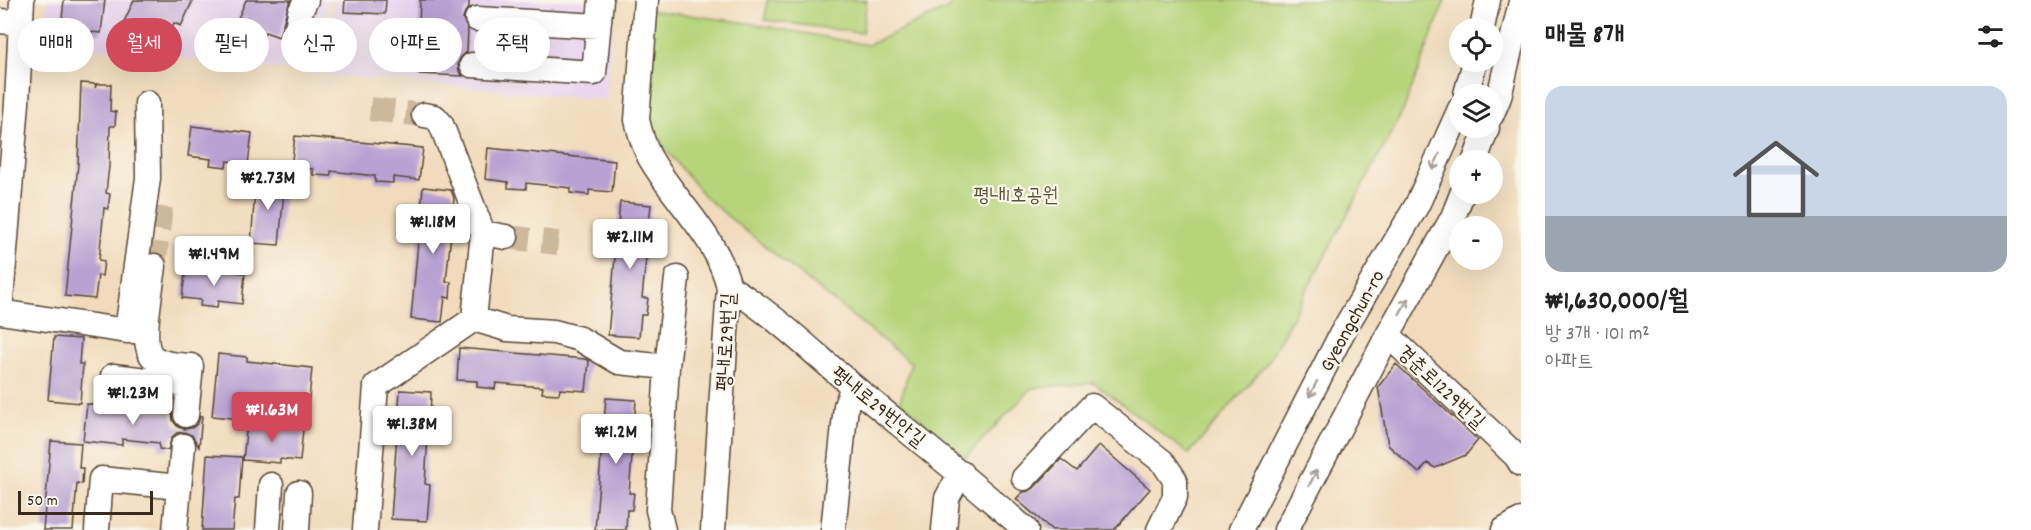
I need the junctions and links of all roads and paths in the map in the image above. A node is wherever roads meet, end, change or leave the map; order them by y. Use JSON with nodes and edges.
{"nodes":[{"id":1,"x":306,"y":0,"type":"edge"},
{"id":2,"x":601,"y":0,"type":"edge"},
{"id":3,"x":646,"y":0,"type":"edge"},
{"id":4,"x":1488,"y":0,"type":"edge"},
{"id":5,"x":1520,"y":14,"type":"edge"},
{"id":6,"x":15,"y":15,"type":"edge"},
{"id":7,"x":299,"y":18,"type":"edge"},
{"id":8,"x":1484,"y":18,"type":"edge"},
{"id":9,"x":550,"y":24,"type":"edge"},
{"id":10,"x":598,"y":27,"type":"junction"},
{"id":11,"x":472,"y":64,"type":"dead end"},
{"id":12,"x":1502,"y":84,"type":"edge"},
{"id":13,"x":147,"y":103,"type":"dead end"},
{"id":14,"x":424,"y":115,"type":"tunnel mouth"},
{"id":15,"x":1449,"y":134,"type":"edge"},
{"id":16,"x":1458,"y":204,"type":"edge"},
{"id":17,"x":154,"y":266,"type":"tunnel mouth"},
{"id":18,"x":677,"y":278,"type":"dead end"},
{"id":19,"x":729,"y":287,"type":"junction"},
{"id":20,"x":0,"y":312,"type":"edge"},
{"id":21,"x":474,"y":319,"type":"junction"},
{"id":22,"x":137,"y":331,"type":"junction"},
{"id":23,"x":1388,"y":335,"type":"junction"},
{"id":24,"x":667,"y":368,"type":"junction"},
{"id":25,"x":113,"y":376,"type":"dead end"},
{"id":26,"x":189,"y":385,"type":"junction"},
{"id":27,"x":853,"y":386,"type":"junction"},
{"id":28,"x":186,"y":415,"type":"dead end"},
{"id":29,"x":183,"y":446,"type":"dead end"},
{"id":30,"x":1521,"y":464,"type":"edge"},
{"id":31,"x":961,"y":473,"type":"junction"},
{"id":32,"x":1024,"y":478,"type":"dead end"},
{"id":33,"x":272,"y":485,"type":"dead end"},
{"id":34,"x":179,"y":487,"type":"junction"},
{"id":35,"x":299,"y":493,"type":"dead end"},
{"id":36,"x":1521,"y":520,"type":"edge"},
{"id":37,"x":97,"y":530,"type":"edge"},
{"id":38,"x":175,"y":530,"type":"edge"},
{"id":39,"x":268,"y":530,"type":"edge"},
{"id":40,"x":297,"y":530,"type":"edge"},
{"id":41,"x":365,"y":530,"type":"edge"},
{"id":42,"x":663,"y":530,"type":"edge"},
{"id":43,"x":713,"y":530,"type":"edge"},
{"id":44,"x":832,"y":530,"type":"edge"},
{"id":45,"x":944,"y":530,"type":"edge"},
{"id":46,"x":1026,"y":530,"type":"edge"},
{"id":47,"x":1159,"y":530,"type":"edge"},
{"id":48,"x":1241,"y":530,"type":"edge"},
{"id":49,"x":1286,"y":530,"type":"edge"},
{"id":50,"x":1504,"y":530,"type":"edge"}],
"edges":[{"from":1,"to":7,"type":"street"},
{"from":2,"to":10,"type":"street"},
{"from":3,"to":19,"type":"street","name":"평내로29번길"},
{"from":4,"to":8,"type":"street"},
{"from":5,"to":12,"type":"street"},
{"from":6,"to":20,"type":"street"},
{"from":9,"to":10,"type":"street"},
{"from":10,"to":11,"type":"street"},
{"from":13,"to":22,"type":"street"},
{"from":14,"to":21,"type":"street"},
{"from":15,"to":48,"type":"street","name":"Gyeongchun-ro","one_way":true},
{"from":23,"to":16,"type":"street","name":"Gyeongchun-ro","one_way":true},
{"from":17,"to":22,"type":"street"},
{"from":18,"to":24,"type":"street"},
{"from":19,"to":27,"type":"street","name":"평내로29번안길"},
{"from":19,"to":43,"type":"street","name":"평내로29번길"},
{"from":20,"to":22,"type":"street"},
{"from":21,"to":24,"type":"street"},
{"from":21,"to":41,"type":"street"},
{"from":22,"to":26,"type":"street"},
{"from":23,"to":30,"type":"street","name":"경춘로1229번길"},
{"from":49,"to":23,"type":"street","name":"Gyeongchun-ro","one_way":true},
{"from":24,"to":42,"type":"street"},
{"from":25,"to":26,"type":"street"},
{"from":26,"to":28,"type":"street"},
{"from":27,"to":31,"type":"street","name":"평내로29번안길"},
{"from":27,"to":44,"type":"street"},
{"from":29,"to":34,"type":"street"},
{"from":31,"to":45,"type":"street"},
{"from":31,"to":46,"type":"street","name":"평내로29번안길"},
{"from":32,"to":47,"type":"street"},
{"from":33,"to":39,"type":"street"},
{"from":34,"to":37,"type":"street"},
{"from":34,"to":38,"type":"street"},
{"from":35,"to":40,"type":"street"},
{"from":36,"to":50,"type":"street"}]}
